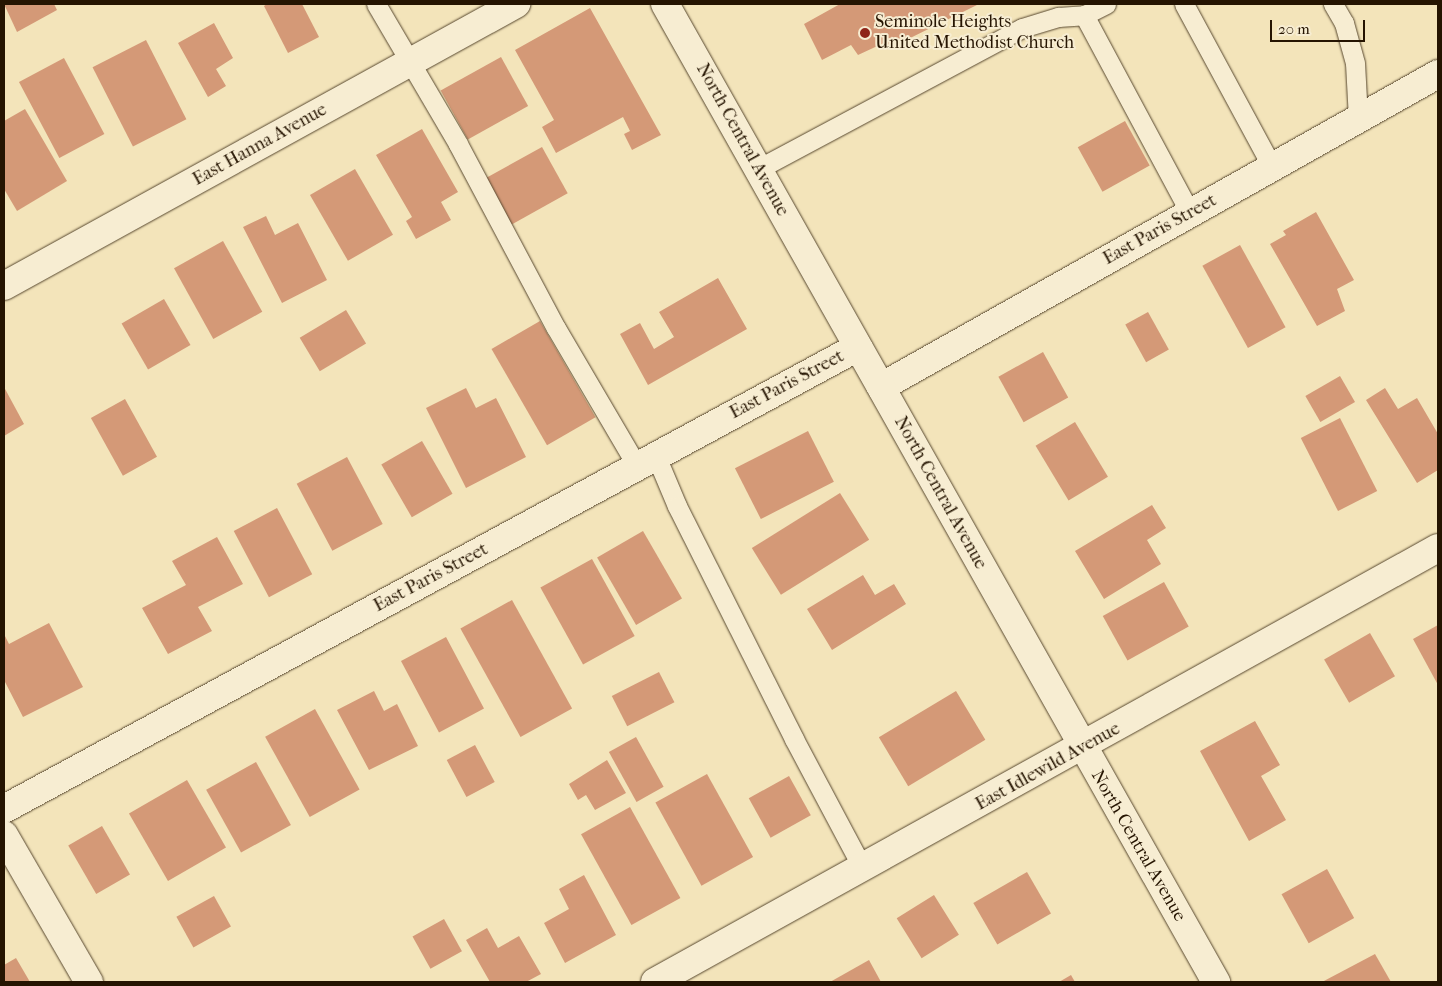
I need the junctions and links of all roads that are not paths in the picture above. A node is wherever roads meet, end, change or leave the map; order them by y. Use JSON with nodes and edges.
{"nodes":[{"id":1,"x":376,"y":4,"type":"edge"},
{"id":2,"x":516,"y":4,"type":"edge"},
{"id":3,"x":665,"y":4,"type":"edge"},
{"id":4,"x":1106,"y":4,"type":"edge"},
{"id":5,"x":1184,"y":4,"type":"edge"},
{"id":6,"x":1333,"y":4,"type":"edge"},
{"id":7,"x":1084,"y":15,"type":"junction"},
{"id":8,"x":410,"y":62,"type":"junction"},
{"id":9,"x":1438,"y":74,"type":"edge"},
{"id":10,"x":1358,"y":119,"type":"junction"},
{"id":11,"x":1272,"y":167,"type":"junction"},
{"id":12,"x":758,"y":170,"type":"junction"},
{"id":13,"x":1190,"y":213,"type":"junction"},
{"id":14,"x":4,"y":286,"type":"edge"},
{"id":15,"x":858,"y":347,"type":"junction"},
{"id":16,"x":881,"y":387,"type":"junction"},
{"id":17,"x":647,"y":461,"type":"junction"},
{"id":18,"x":1438,"y":548,"type":"edge"},
{"id":19,"x":1082,"y":748,"type":"junction"},
{"id":20,"x":4,"y":809,"type":"edge"},
{"id":21,"x":4,"y":835,"type":"edge"},
{"id":22,"x":863,"y":868,"type":"junction"},
{"id":23,"x":89,"y":982,"type":"edge"},
{"id":24,"x":655,"y":982,"type":"edge"},
{"id":25,"x":1216,"y":982,"type":"edge"}],
"edges":[{"from":1,"to":8,"type":"lane"},
{"from":2,"to":8,"type":"street","name":"East Hanna Avenue"},
{"from":3,"to":12,"type":"street","name":"North Central Avenue"},
{"from":4,"to":7,"type":"lane"},
{"from":5,"to":11,"type":"lane"},
{"from":6,"to":10,"type":"lane"},
{"from":7,"to":12,"type":"lane"},
{"from":7,"to":13,"type":"lane"},
{"from":8,"to":14,"type":"street","name":"East Hanna Avenue"},
{"from":8,"to":17,"type":"lane"},
{"from":9,"to":10,"type":"street","name":"East Paris Street"},
{"from":10,"to":11,"type":"street","name":"East Paris Street"},
{"from":11,"to":13,"type":"street","name":"East Paris Street"},
{"from":12,"to":15,"type":"street","name":"North Central Avenue"},
{"from":13,"to":16,"type":"street","name":"East Paris Street"},
{"from":15,"to":16,"type":"street","name":"North Central Avenue"},
{"from":15,"to":17,"type":"street","name":"East Paris Street"},
{"from":16,"to":19,"type":"street","name":"North Central Avenue"},
{"from":17,"to":20,"type":"street","name":"East Paris Street"},
{"from":17,"to":22,"type":"lane"},
{"from":18,"to":19,"type":"street","name":"East Idlewild Avenue"},
{"from":19,"to":22,"type":"street","name":"East Idlewild Avenue"},
{"from":19,"to":25,"type":"street","name":"North Central Avenue"},
{"from":21,"to":23,"type":"street"},
{"from":22,"to":24,"type":"street","name":"East Idlewild Avenue"}]}
